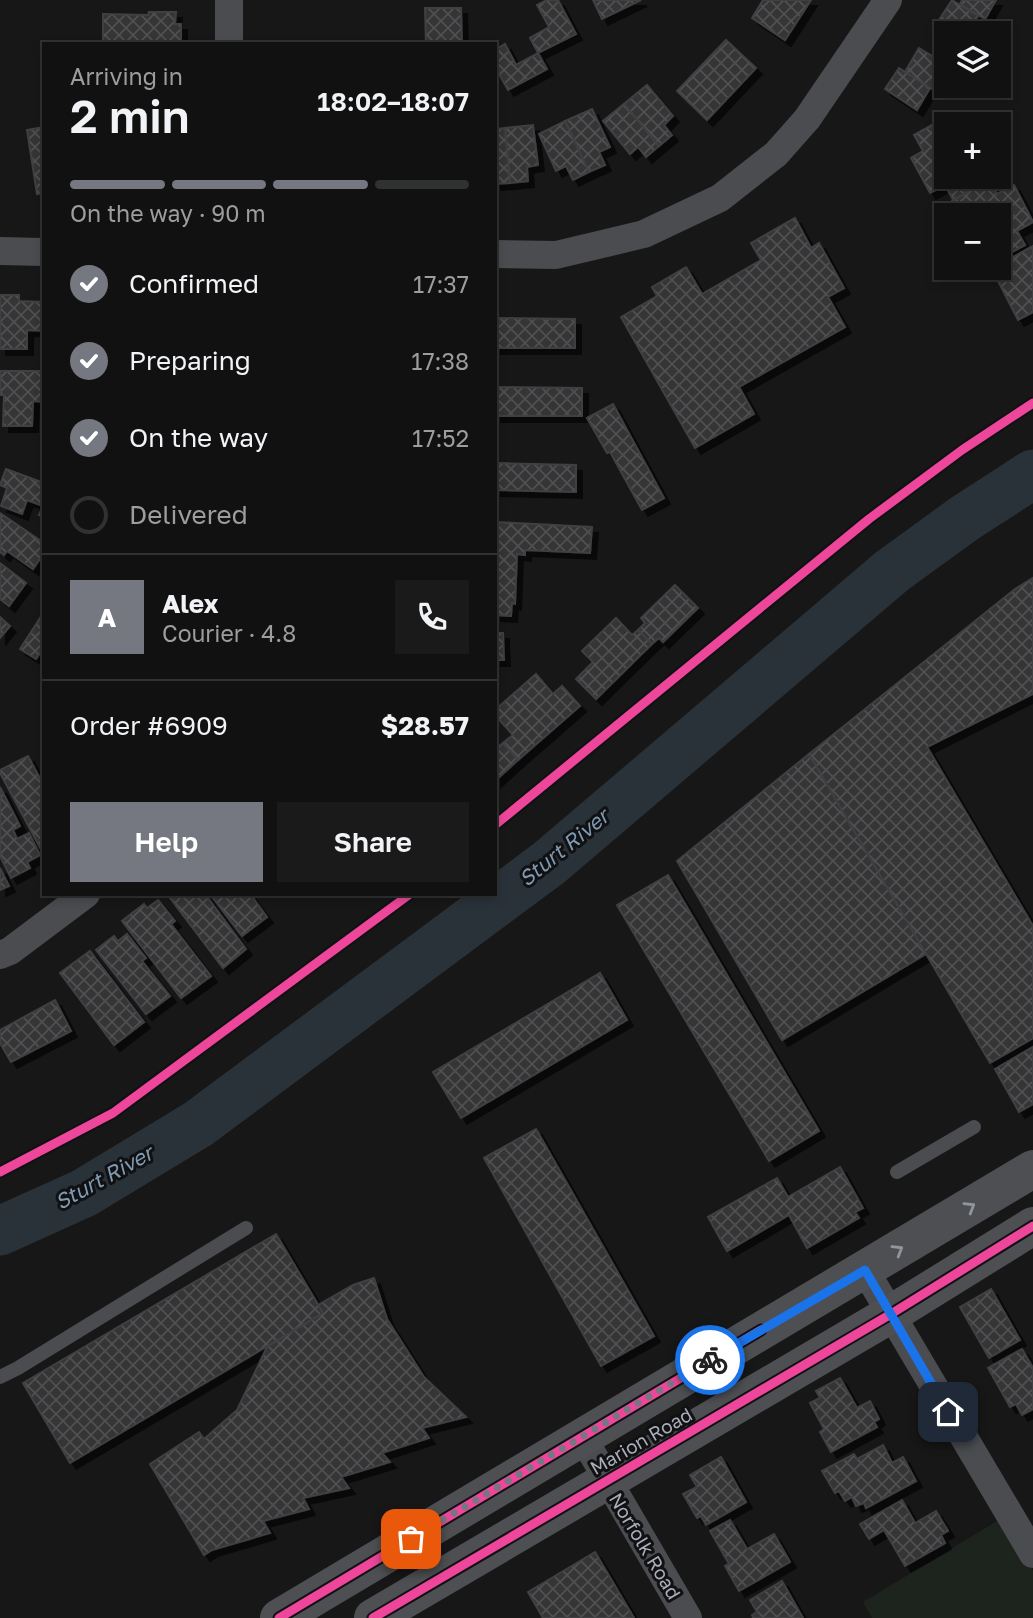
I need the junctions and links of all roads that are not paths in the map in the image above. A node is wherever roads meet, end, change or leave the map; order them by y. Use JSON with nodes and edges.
{"nodes":[{"id":1,"x":229,"y":0,"type":"edge"},
{"id":2,"x":888,"y":0,"type":"edge"},
{"id":3,"x":229,"y":42,"type":"edge"},
{"id":4,"x":0,"y":251,"type":"edge"},
{"id":5,"x":42,"y":251,"type":"edge"},
{"id":6,"x":497,"y":254,"type":"edge"},
{"id":7,"x":83,"y":896,"type":"edge"},
{"id":8,"x":0,"y":956,"type":"edge"},
{"id":9,"x":974,"y":1127,"type":"dead end"},
{"id":10,"x":1033,"y":1169,"type":"edge"},
{"id":11,"x":897,"y":1172,"type":"dead end"},
{"id":12,"x":1033,"y":1226,"type":"edge"},
{"id":13,"x":246,"y":1228,"type":"dead end"},
{"id":14,"x":865,"y":1270,"type":"junction"},
{"id":15,"x":891,"y":1314,"type":"junction"},
{"id":16,"x":0,"y":1377,"type":"edge"},
{"id":17,"x":582,"y":1436,"type":"junction"},
{"id":18,"x":607,"y":1481,"type":"junction"},
{"id":19,"x":1033,"y":1554,"type":"edge"},
{"id":20,"x":279,"y":1618,"type":"edge"},
{"id":21,"x":373,"y":1618,"type":"edge"},
{"id":22,"x":688,"y":1618,"type":"edge"}],
"edges":[{"from":1,"to":3,"type":"street"},
{"from":2,"to":6,"type":"street"},
{"from":4,"to":5,"type":"street"},
{"from":7,"to":8,"type":"street"},
{"from":9,"to":11,"type":"lane"},
{"from":14,"to":10,"type":"main road","name":"Marion Road","one_way":true},
{"from":12,"to":15,"type":"main road","name":"Marion Road"},
{"from":13,"to":16,"type":"lane"},
{"from":14,"to":15,"type":"street"},
{"from":14,"to":17,"type":"main road","name":"Marion Road"},
{"from":15,"to":18,"type":"main road","name":"Marion Road"},
{"from":15,"to":19,"type":"street"},
{"from":17,"to":18,"type":"street","name":"Norfolk Road"},
{"from":17,"to":20,"type":"main road","name":"Marion Road"},
{"from":18,"to":21,"type":"main road","name":"Marion Road"},
{"from":18,"to":22,"type":"street","name":"Norfolk Road"}]}
